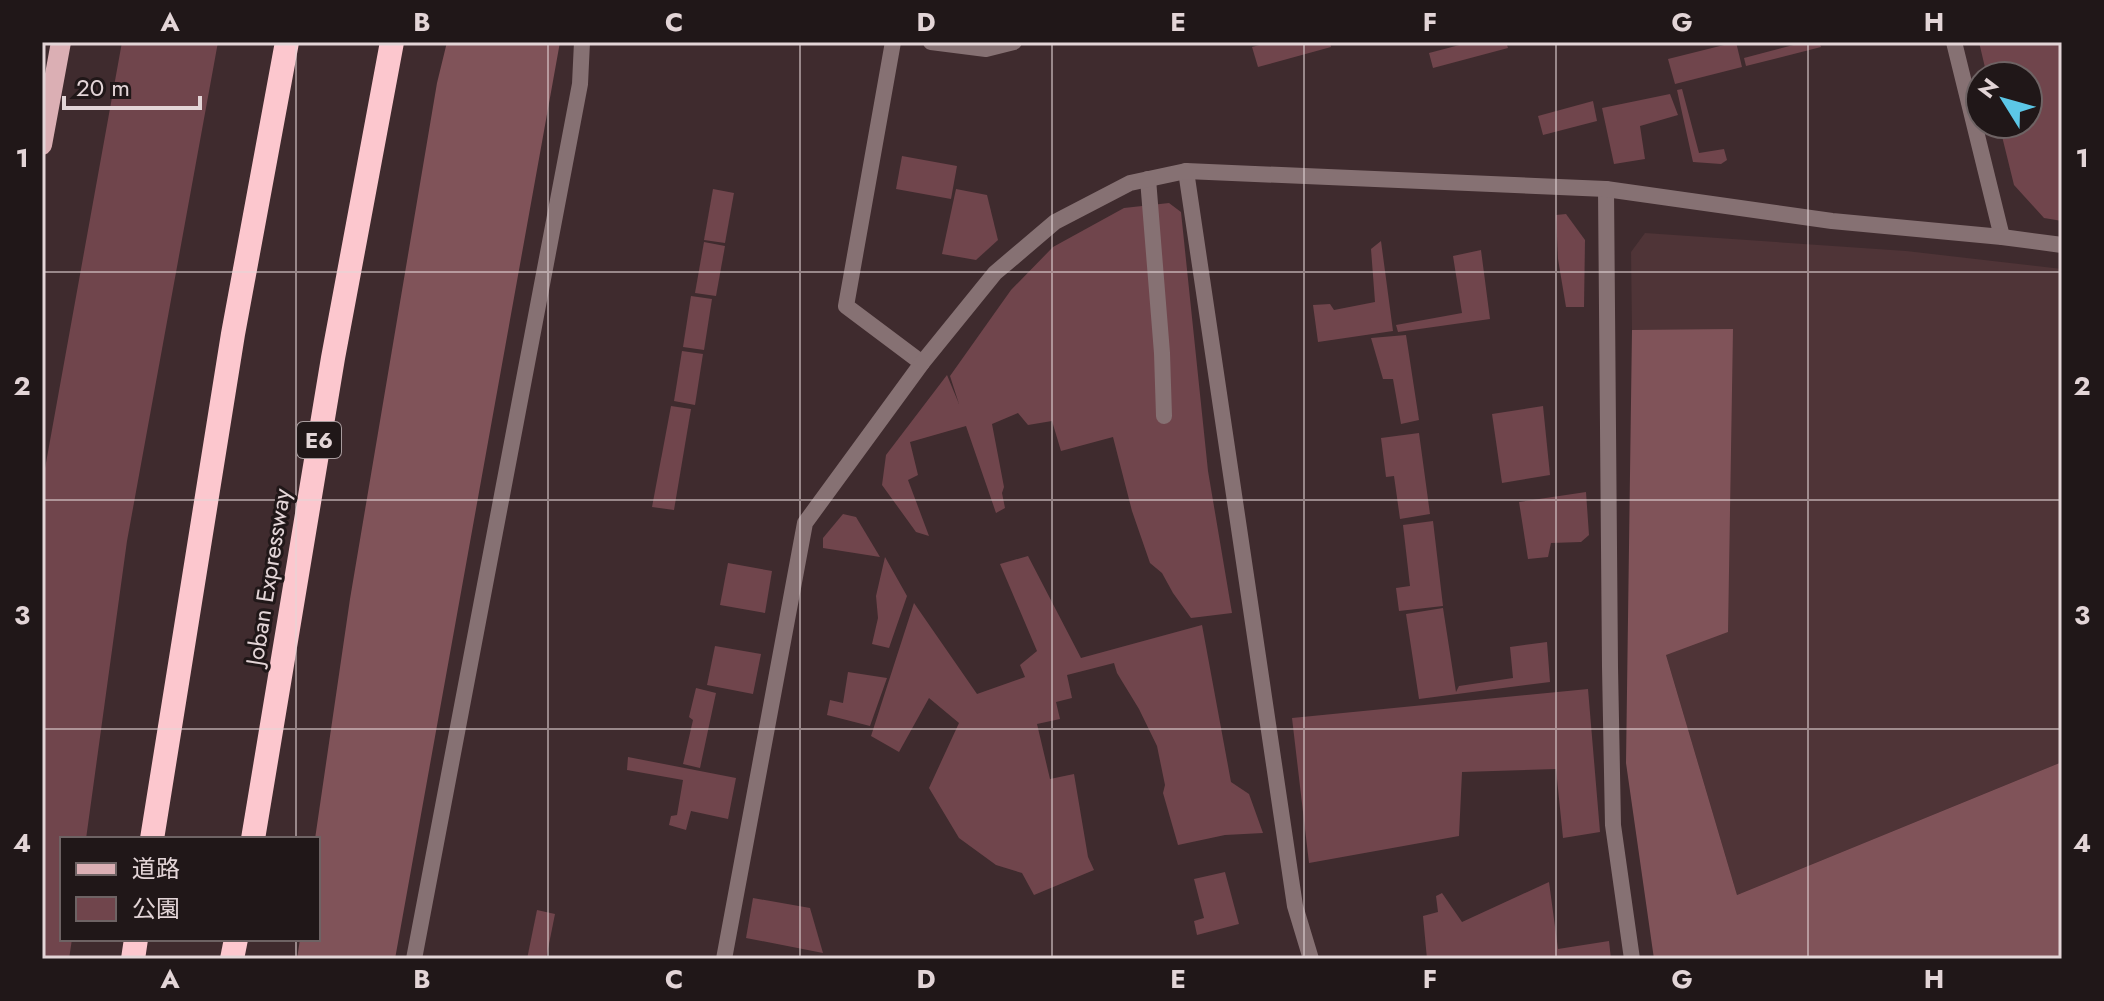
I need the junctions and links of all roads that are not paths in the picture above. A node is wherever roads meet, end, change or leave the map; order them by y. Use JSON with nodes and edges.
{"nodes":[{"id":1,"x":61,"y":42,"type":"edge"},
{"id":2,"x":287,"y":42,"type":"edge"},
{"id":3,"x":392,"y":42,"type":"edge"},
{"id":4,"x":582,"y":42,"type":"edge"},
{"id":5,"x":893,"y":42,"type":"edge"},
{"id":6,"x":931,"y":42,"type":"edge"},
{"id":7,"x":1014,"y":42,"type":"edge"},
{"id":8,"x":1954,"y":42,"type":"edge"},
{"id":9,"x":42,"y":145,"type":"edge"},
{"id":10,"x":1186,"y":171,"type":"junction"},
{"id":11,"x":1148,"y":179,"type":"junction"},
{"id":12,"x":1606,"y":189,"type":"junction"},
{"id":13,"x":2002,"y":237,"type":"junction"},
{"id":14,"x":2062,"y":245,"type":"edge"},
{"id":15,"x":922,"y":363,"type":"junction"},
{"id":16,"x":1164,"y":416,"type":"dead end"},
{"id":17,"x":152,"y":837,"type":"edge"},
{"id":18,"x":253,"y":837,"type":"edge"},
{"id":19,"x":414,"y":959,"type":"edge"},
{"id":20,"x":724,"y":959,"type":"edge"},
{"id":21,"x":1311,"y":959,"type":"edge"},
{"id":22,"x":1632,"y":959,"type":"edge"}],
"edges":[{"from":1,"to":9,"type":"main road"},
{"from":2,"to":17,"type":"highway"},
{"from":3,"to":18,"type":"highway","name":"Joban Expressway","number":"E6"},
{"from":4,"to":19,"type":"street"},
{"from":5,"to":15,"type":"street"},
{"from":6,"to":7,"type":"street"},
{"from":8,"to":13,"type":"street"},
{"from":10,"to":11,"type":"street"},
{"from":10,"to":12,"type":"street"},
{"from":10,"to":21,"type":"street"},
{"from":11,"to":15,"type":"street"},
{"from":11,"to":16,"type":"street"},
{"from":12,"to":13,"type":"street"},
{"from":12,"to":22,"type":"street"},
{"from":13,"to":14,"type":"street"},
{"from":15,"to":20,"type":"street"}]}
